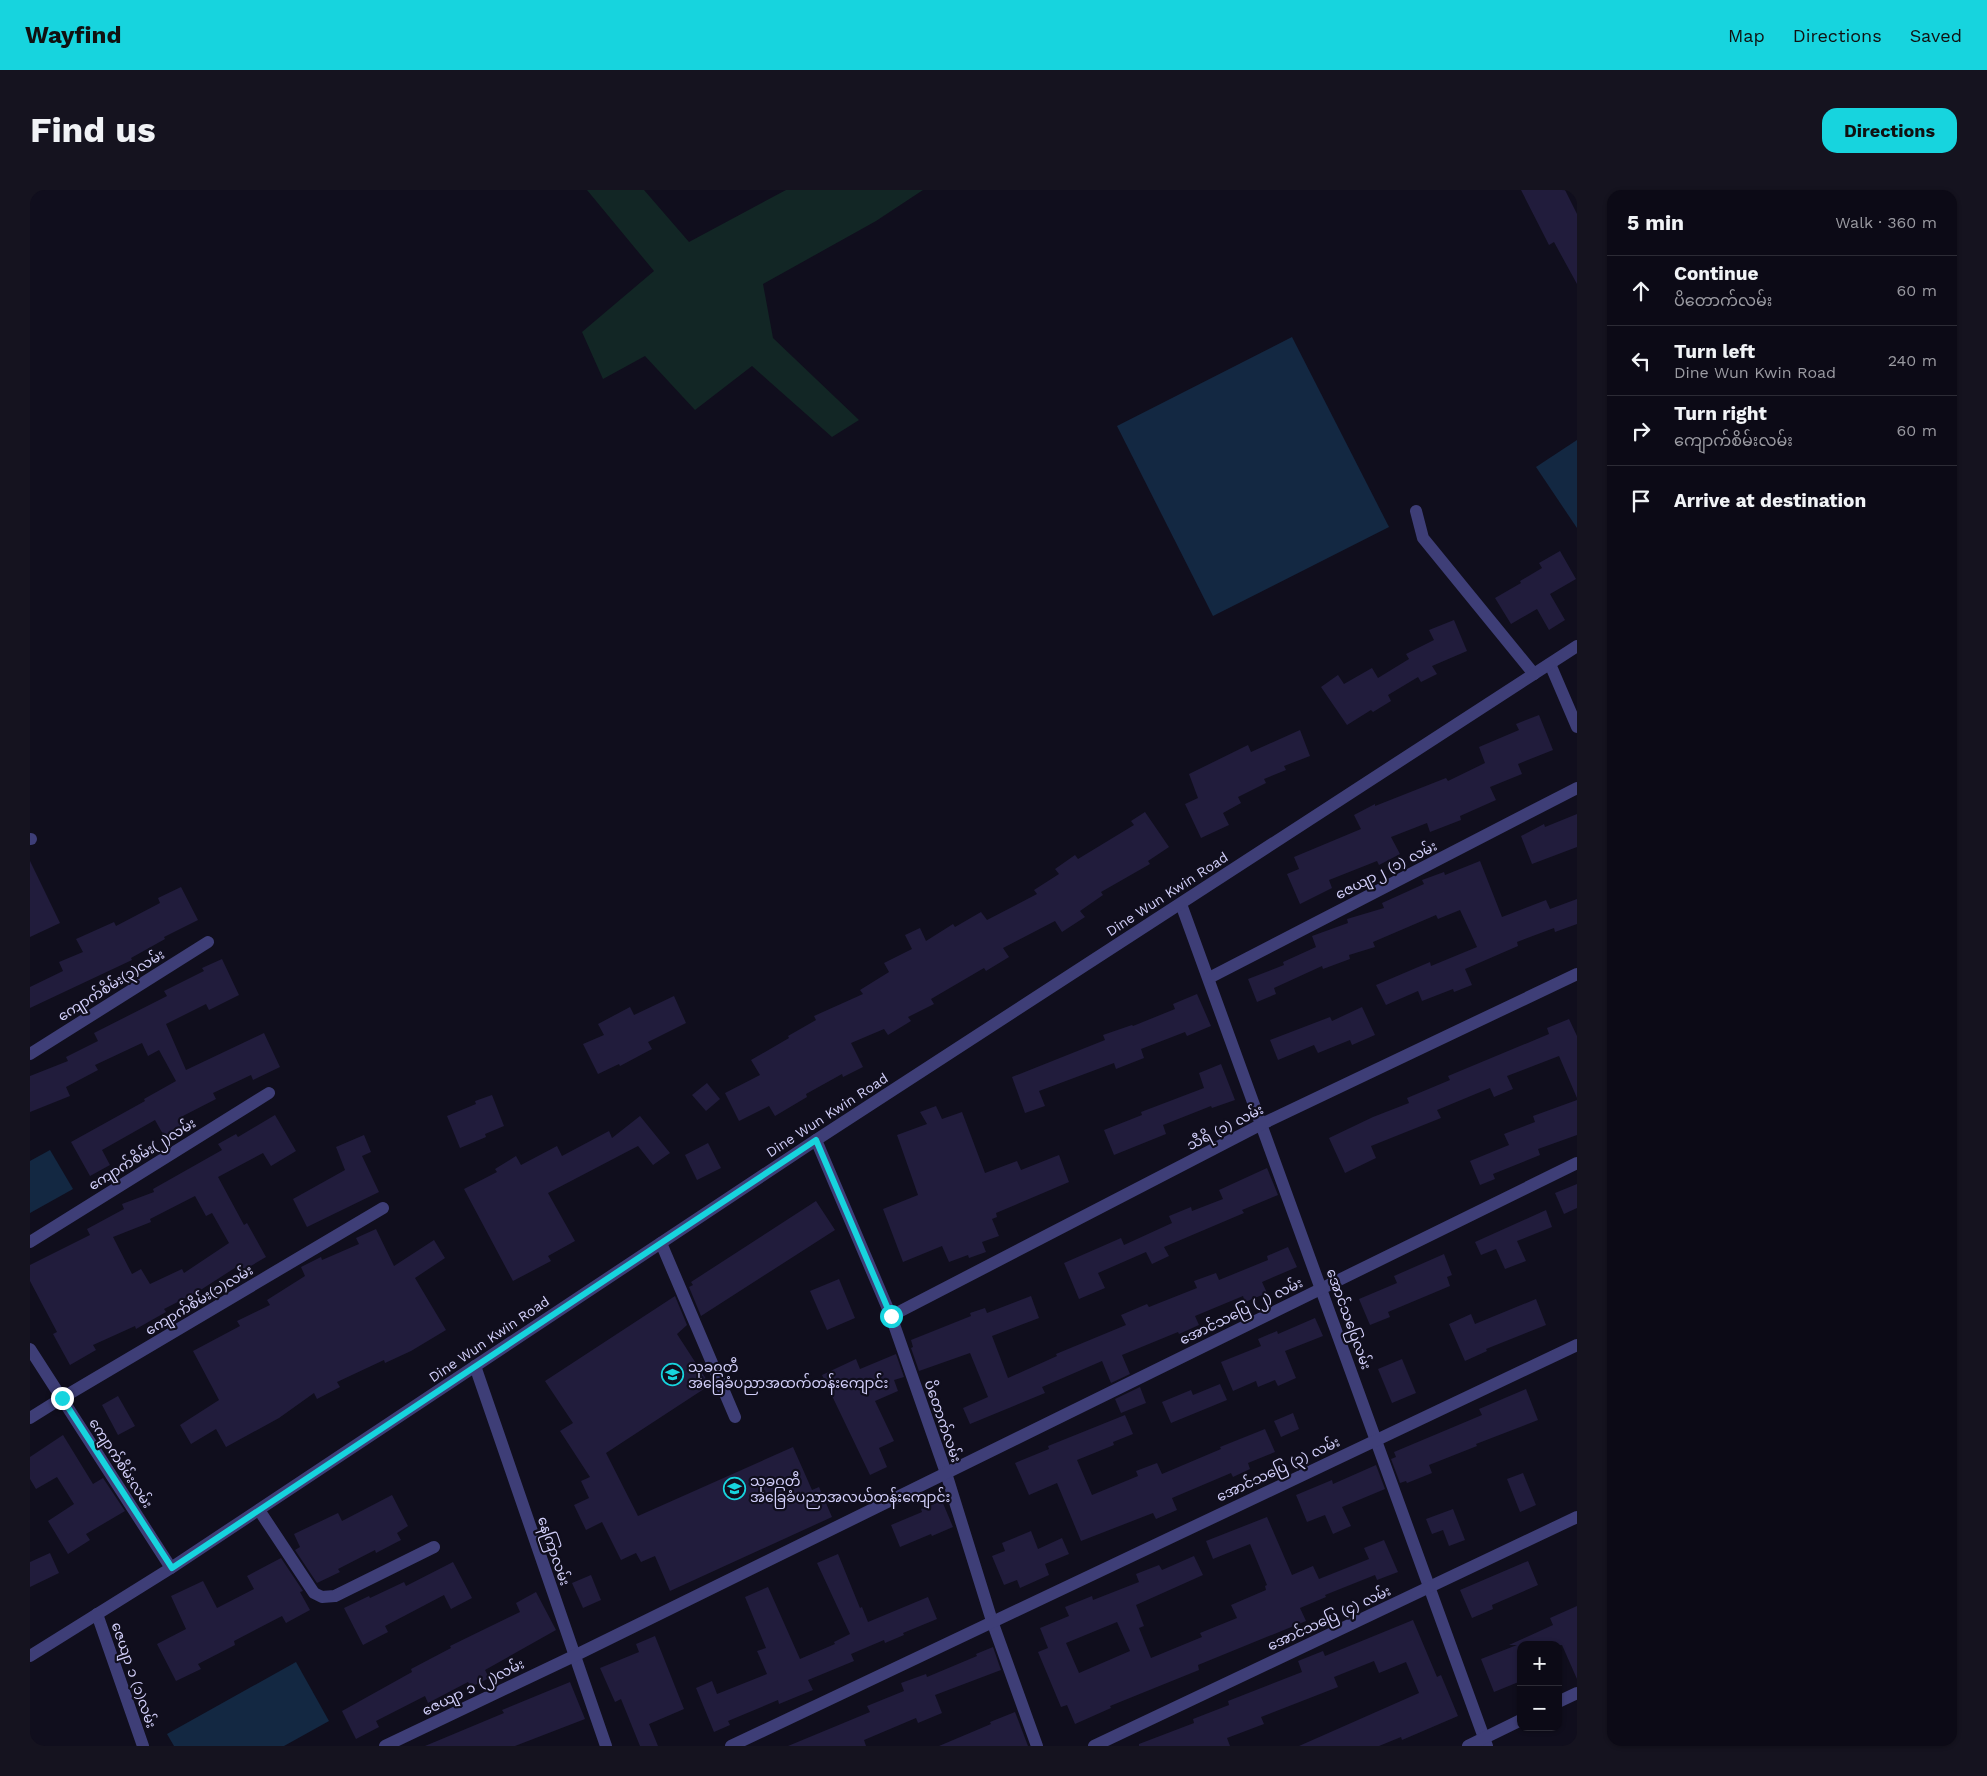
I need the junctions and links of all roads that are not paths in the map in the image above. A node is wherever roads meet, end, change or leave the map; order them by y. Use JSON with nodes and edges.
{"nodes":[{"id":1,"x":1416,"y":511,"type":"dead end"},
{"id":2,"x":1577,"y":646,"type":"edge"},
{"id":3,"x":1550,"y":664,"type":"junction"},
{"id":4,"x":1534,"y":674,"type":"junction"},
{"id":5,"x":1577,"y":727,"type":"edge"},
{"id":6,"x":1577,"y":788,"type":"edge"},
{"id":7,"x":1181,"y":904,"type":"junction"},
{"id":8,"x":208,"y":942,"type":"dead end"},
{"id":9,"x":1577,"y":974,"type":"edge"},
{"id":10,"x":1209,"y":978,"type":"junction"},
{"id":11,"x":30,"y":1054,"type":"edge"},
{"id":12,"x":270,"y":1093,"type":"dead end"},
{"id":13,"x":1262,"y":1124,"type":"junction"},
{"id":14,"x":816,"y":1140,"type":"junction"},
{"id":15,"x":1577,"y":1162,"type":"edge"},
{"id":16,"x":383,"y":1208,"type":"dead end"},
{"id":17,"x":30,"y":1242,"type":"edge"},
{"id":18,"x":661,"y":1243,"type":"junction"},
{"id":19,"x":1322,"y":1289,"type":"junction"},
{"id":20,"x":891,"y":1316,"type":"junction"},
{"id":21,"x":1577,"y":1344,"type":"edge"},
{"id":22,"x":30,"y":1348,"type":"edge"},
{"id":23,"x":475,"y":1366,"type":"junction"},
{"id":24,"x":62,"y":1398,"type":"junction"},
{"id":25,"x":30,"y":1418,"type":"edge"},
{"id":26,"x":735,"y":1418,"type":"dead end"},
{"id":27,"x":1376,"y":1440,"type":"junction"},
{"id":28,"x":946,"y":1473,"type":"junction"},
{"id":29,"x":259,"y":1510,"type":"junction"},
{"id":30,"x":1577,"y":1517,"type":"edge"},
{"id":31,"x":434,"y":1547,"type":"dead end"},
{"id":32,"x":172,"y":1568,"type":"junction"},
{"id":33,"x":1429,"y":1586,"type":"junction"},
{"id":34,"x":97,"y":1614,"type":"junction"},
{"id":35,"x":992,"y":1621,"type":"junction"},
{"id":36,"x":30,"y":1656,"type":"edge"},
{"id":37,"x":574,"y":1656,"type":"junction"},
{"id":38,"x":1577,"y":1693,"type":"edge"},
{"id":39,"x":1562,"y":1700,"type":"edge"},
{"id":40,"x":1517,"y":1723,"type":"edge"},
{"id":41,"x":1486,"y":1742,"type":"edge"},
{"id":42,"x":143,"y":1746,"type":"edge"},
{"id":43,"x":385,"y":1746,"type":"edge"},
{"id":44,"x":606,"y":1746,"type":"edge"},
{"id":45,"x":731,"y":1746,"type":"edge"},
{"id":46,"x":1037,"y":1746,"type":"edge"},
{"id":47,"x":1094,"y":1746,"type":"edge"},
{"id":48,"x":1468,"y":1746,"type":"edge"}],
"edges":[{"from":1,"to":4,"type":"street"},
{"from":2,"to":3,"type":"street","name":"Dine Wun Kwin Road"},
{"from":3,"to":4,"type":"street","name":"Dine Wun Kwin Road"},
{"from":3,"to":5,"type":"street"},
{"from":4,"to":7,"type":"street","name":"Dine Wun Kwin Road"},
{"from":6,"to":10,"type":"street","name":"ဇေယျာ၂ (၁) လမ်း"},
{"from":7,"to":10,"type":"street","name":"အောင်သပြေလမ်း"},
{"from":7,"to":14,"type":"street","name":"Dine Wun Kwin Road"},
{"from":8,"to":11,"type":"street","name":"ကျောက်စိမ်း(၃)လမ်း"},
{"from":9,"to":13,"type":"street","name":"သီရိ (၁) လမ်း"},
{"from":10,"to":13,"type":"street","name":"အောင်သပြေလမ်း"},
{"from":12,"to":17,"type":"street","name":"ကျောက်စိမ်း(၂)လမ်း"},
{"from":13,"to":19,"type":"street","name":"အောင်သပြေလမ်း"},
{"from":13,"to":20,"type":"street","name":"သီရိ (၁) လမ်း"},
{"from":14,"to":18,"type":"street","name":"Dine Wun Kwin Road"},
{"from":14,"to":20,"type":"street","name":"ပိတောက်လမ်း"},
{"from":15,"to":19,"type":"street","name":"အောင်သပြေ (၂) လမ်း"},
{"from":16,"to":24,"type":"street","name":"ကျောက်စိမ်း(၁)လမ်း"},
{"from":18,"to":23,"type":"street","name":"Dine Wun Kwin Road"},
{"from":18,"to":26,"type":"street"},
{"from":19,"to":27,"type":"street","name":"အောင်သပြေလမ်း"},
{"from":19,"to":28,"type":"street","name":"အောင်သပြေ (၂) လမ်း"},
{"from":20,"to":28,"type":"street","name":"ပိတောက်လမ်း"},
{"from":21,"to":27,"type":"street","name":"အောင်သပြေ (၃) လမ်း"},
{"from":22,"to":24,"type":"street","name":"ကျောက်စိမ်းလမ်း"},
{"from":23,"to":29,"type":"street","name":"Dine Wun Kwin Road"},
{"from":23,"to":37,"type":"street","name":"နေကြာလမ်း"},
{"from":24,"to":25,"type":"street","name":"ကျောက်စိမ်း(၁)လမ်း"},
{"from":24,"to":32,"type":"street","name":"ကျောက်စိမ်းလမ်း"},
{"from":27,"to":33,"type":"street","name":"အောင်သပြေလမ်း"},
{"from":27,"to":35,"type":"street","name":"အောင်သပြေ (၃) လမ်း"},
{"from":28,"to":35,"type":"street","name":"ပိတောက်လမ်း"},
{"from":28,"to":37,"type":"street","name":"အောင်သပြေ (၂) လမ်း"},
{"from":29,"to":31,"type":"street"},
{"from":29,"to":32,"type":"street","name":"Dine Wun Kwin Road"},
{"from":30,"to":33,"type":"street","name":"အောင်သပြေ (၄) လမ်း"},
{"from":32,"to":34,"type":"street","name":"Dine Wun Kwin Road"},
{"from":33,"to":41,"type":"street","name":"အောင်သပြေလမ်း"},
{"from":33,"to":47,"type":"street","name":"အောင်သပြေ (၄) လမ်း"},
{"from":34,"to":36,"type":"street","name":"Dine Wun Kwin Road"},
{"from":34,"to":42,"type":"street","name":"ဇေယျာ ၁ (၁)လမ်း"},
{"from":35,"to":45,"type":"street","name":"အောင်သပြေ (၃) လမ်း"},
{"from":35,"to":46,"type":"street","name":"ပိတောက်လမ်း"},
{"from":37,"to":43,"type":"street","name":"ဇေယျာ ၁ (၂)လမ်း"},
{"from":37,"to":44,"type":"street","name":"နေကြာလမ်း"},
{"from":38,"to":39,"type":"street"},
{"from":40,"to":41,"type":"street"},
{"from":41,"to":48,"type":"street"}]}
